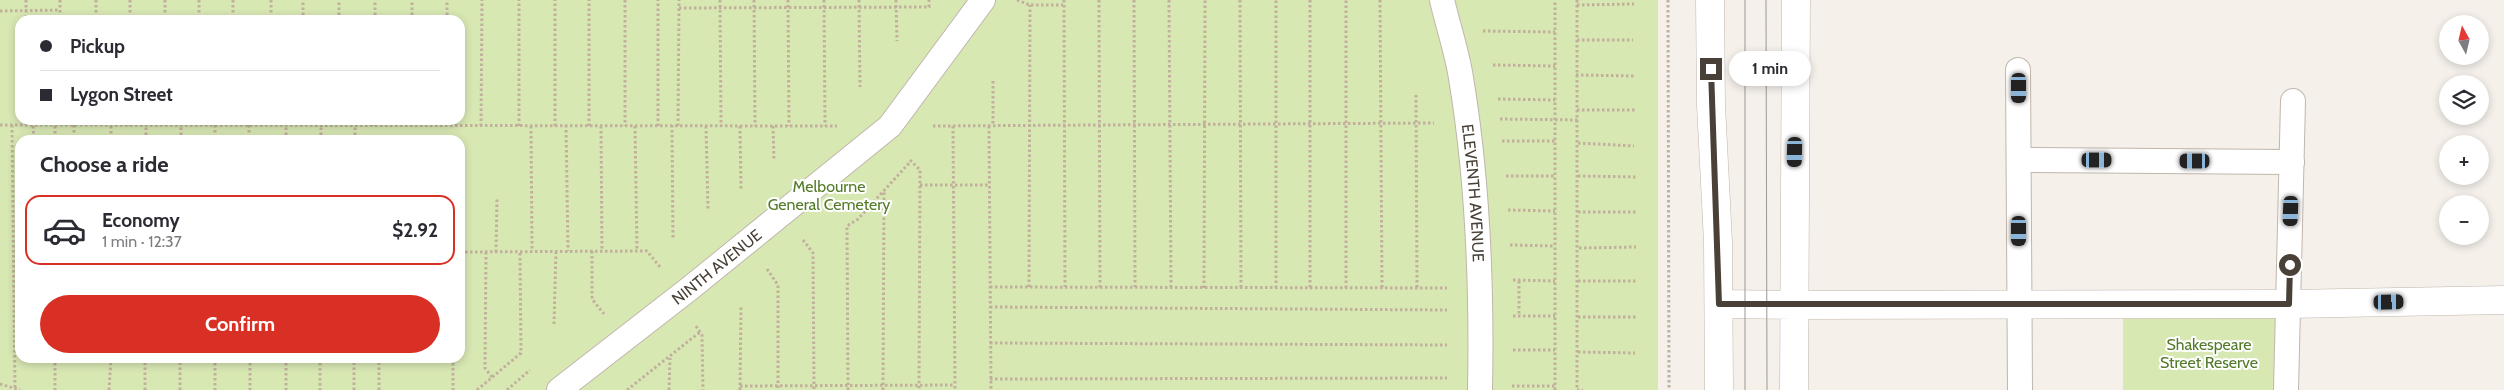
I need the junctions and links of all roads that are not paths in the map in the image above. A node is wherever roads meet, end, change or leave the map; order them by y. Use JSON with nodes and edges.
{"nodes":[{"id":1,"x":983,"y":0,"type":"edge"},
{"id":2,"x":1442,"y":0,"type":"edge"},
{"id":3,"x":1710,"y":0,"type":"edge"},
{"id":4,"x":1796,"y":0,"type":"edge"},
{"id":5,"x":2018,"y":70,"type":"dead end"},
{"id":6,"x":2293,"y":101,"type":"dead end"},
{"id":7,"x":2019,"y":160,"type":"junction"},
{"id":8,"x":2292,"y":162,"type":"junction"},
{"id":9,"x":2504,"y":300,"type":"edge"},
{"id":10,"x":1719,"y":304,"type":"junction"},
{"id":11,"x":2289,"y":304,"type":"junction"},
{"id":12,"x":1793,"y":305,"type":"junction"},
{"id":13,"x":2019,"y":305,"type":"junction"},
{"id":14,"x":559,"y":390,"type":"edge"},
{"id":15,"x":1480,"y":390,"type":"edge"},
{"id":16,"x":1719,"y":390,"type":"edge"},
{"id":17,"x":1794,"y":390,"type":"edge"},
{"id":18,"x":2020,"y":390,"type":"edge"},
{"id":19,"x":2286,"y":390,"type":"edge"}],
"edges":[{"from":1,"to":14,"type":"lane","name":"NINTH AVENUE"},
{"from":2,"to":15,"type":"lane","name":"ELEVENTH AVENUE"},
{"from":3,"to":10,"type":"street"},
{"from":4,"to":12,"type":"street"},
{"from":5,"to":7,"type":"lane"},
{"from":6,"to":8,"type":"lane"},
{"from":7,"to":8,"type":"lane"},
{"from":7,"to":13,"type":"lane"},
{"from":8,"to":11,"type":"lane"},
{"from":9,"to":11,"type":"street"},
{"from":10,"to":12,"type":"street"},
{"from":10,"to":16,"type":"street"},
{"from":11,"to":13,"type":"street"},
{"from":11,"to":19,"type":"lane"},
{"from":12,"to":13,"type":"street"},
{"from":12,"to":17,"type":"street"},
{"from":13,"to":18,"type":"lane"}]}
